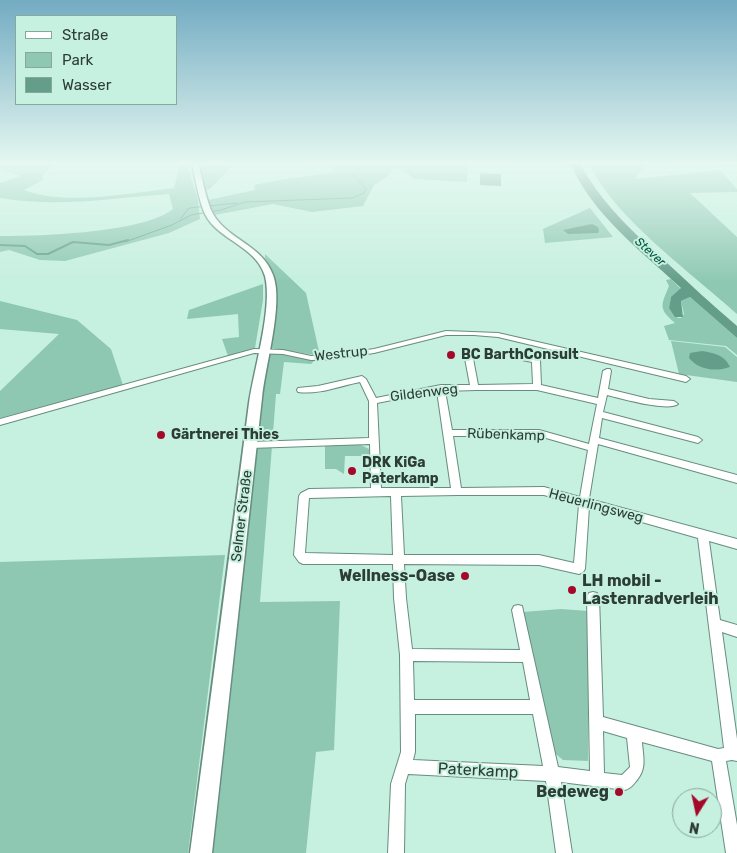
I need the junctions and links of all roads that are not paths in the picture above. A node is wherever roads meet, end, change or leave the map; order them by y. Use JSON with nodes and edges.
{"nodes":[{"id":1,"x":205,"y":203,"type":"edge"},
{"id":2,"x":262,"y":350,"type":"junction"},
{"id":3,"x":468,"y":353,"type":"dead end"},
{"id":4,"x":526,"y":358,"type":"dead end"},
{"id":5,"x":607,"y":370,"type":"dead end"},
{"id":6,"x":686,"y":379,"type":"dead end"},
{"id":7,"x":538,"y":387,"type":"junction"},
{"id":8,"x":441,"y":388,"type":"junction"},
{"id":9,"x":476,"y":388,"type":"junction"},
{"id":10,"x":301,"y":390,"type":"dead end"},
{"id":11,"x":604,"y":391,"type":"junction"},
{"id":12,"x":373,"y":401,"type":"junction"},
{"id":13,"x":601,"y":402,"type":"junction"},
{"id":14,"x":674,"y":404,"type":"dead end"},
{"id":15,"x":599,"y":414,"type":"junction"},
{"id":16,"x":0,"y":422,"type":"edge"},
{"id":17,"x":447,"y":433,"type":"junction"},
{"id":18,"x":698,"y":440,"type":"dead end"},
{"id":19,"x":374,"y":441,"type":"junction"},
{"id":20,"x":594,"y":444,"type":"junction"},
{"id":21,"x":250,"y":445,"type":"junction"},
{"id":22,"x":737,"y":479,"type":"edge"},
{"id":23,"x":376,"y":492,"type":"junction"},
{"id":24,"x":396,"y":492,"type":"junction"},
{"id":25,"x":457,"y":492,"type":"junction"},
{"id":26,"x":584,"y":502,"type":"junction"},
{"id":27,"x":703,"y":536,"type":"junction"},
{"id":28,"x":737,"y":544,"type":"edge"},
{"id":29,"x":400,"y":560,"type":"junction"},
{"id":30,"x":593,"y":596,"type":"dead end"},
{"id":31,"x":518,"y":610,"type":"dead end"},
{"id":32,"x":715,"y":624,"type":"junction"},
{"id":33,"x":737,"y":631,"type":"edge"},
{"id":34,"x":406,"y":655,"type":"junction"},
{"id":35,"x":527,"y":656,"type":"junction"},
{"id":36,"x":408,"y":707,"type":"junction"},
{"id":37,"x":538,"y":707,"type":"junction"},
{"id":38,"x":596,"y":722,"type":"junction"},
{"id":39,"x":634,"y":733,"type":"junction"},
{"id":40,"x":729,"y":754,"type":"edge"},
{"id":41,"x":404,"y":767,"type":"junction"},
{"id":42,"x":552,"y":774,"type":"junction"},
{"id":43,"x":597,"y":780,"type":"junction"},
{"id":44,"x":201,"y":853,"type":"edge"},
{"id":45,"x":396,"y":853,"type":"edge"},
{"id":46,"x":564,"y":853,"type":"edge"},
{"id":47,"x":734,"y":853,"type":"edge"}],
"edges":[{"from":1,"to":2,"type":"main road","name":"Selmer Straße"},
{"from":2,"to":6,"type":"street","name":"Westrup"},
{"from":2,"to":16,"type":"street","name":"Westrup"},
{"from":2,"to":21,"type":"main road","name":"Selmer Straße"},
{"from":3,"to":9,"type":"street","name":"Gildenweg"},
{"from":4,"to":7,"type":"street"},
{"from":5,"to":11,"type":"street"},
{"from":7,"to":9,"type":"street","name":"Gildenweg"},
{"from":7,"to":13,"type":"street","name":"Gildenweg"},
{"from":8,"to":9,"type":"street","name":"Gildenweg"},
{"from":8,"to":12,"type":"street","name":"Gildenweg"},
{"from":8,"to":17,"type":"street"},
{"from":10,"to":12,"type":"street","name":"Gildenweg"},
{"from":11,"to":13,"type":"street"},
{"from":11,"to":14,"type":"street"},
{"from":12,"to":19,"type":"street","name":"Gildenweg"},
{"from":13,"to":15,"type":"street"},
{"from":15,"to":18,"type":"street"},
{"from":15,"to":20,"type":"street"},
{"from":17,"to":20,"type":"street","name":"Rübenkamp"},
{"from":17,"to":25,"type":"street"},
{"from":19,"to":21,"type":"street"},
{"from":19,"to":23,"type":"street","name":"Gildenweg"},
{"from":20,"to":22,"type":"street","name":"Rübenkamp"},
{"from":20,"to":26,"type":"street"},
{"from":21,"to":44,"type":"main road","name":"Selmer Straße"},
{"from":23,"to":24,"type":"street","name":"Heuerlingsweg"},
{"from":23,"to":29,"type":"street","name":"Heuerlingsweg"},
{"from":24,"to":25,"type":"street","name":"Heuerlingsweg"},
{"from":24,"to":29,"type":"street"},
{"from":25,"to":26,"type":"street","name":"Heuerlingsweg"},
{"from":26,"to":27,"type":"street","name":"Heuerlingsweg"},
{"from":26,"to":29,"type":"street"},
{"from":27,"to":28,"type":"street","name":"Heuerlingsweg"},
{"from":27,"to":32,"type":"street"},
{"from":29,"to":34,"type":"street"},
{"from":30,"to":38,"type":"street"},
{"from":31,"to":35,"type":"street"},
{"from":32,"to":33,"type":"street"},
{"from":32,"to":40,"type":"street"},
{"from":34,"to":35,"type":"street"},
{"from":34,"to":36,"type":"street"},
{"from":35,"to":37,"type":"street"},
{"from":36,"to":37,"type":"street"},
{"from":36,"to":41,"type":"street"},
{"from":37,"to":42,"type":"street"},
{"from":38,"to":39,"type":"street"},
{"from":38,"to":43,"type":"street"},
{"from":39,"to":40,"type":"street"},
{"from":39,"to":43,"type":"street","name":"Paterkamp"},
{"from":40,"to":47,"type":"street"},
{"from":41,"to":42,"type":"street","name":"Paterkamp"},
{"from":41,"to":45,"type":"street"},
{"from":42,"to":43,"type":"street","name":"Paterkamp"},
{"from":42,"to":46,"type":"street"}]}
